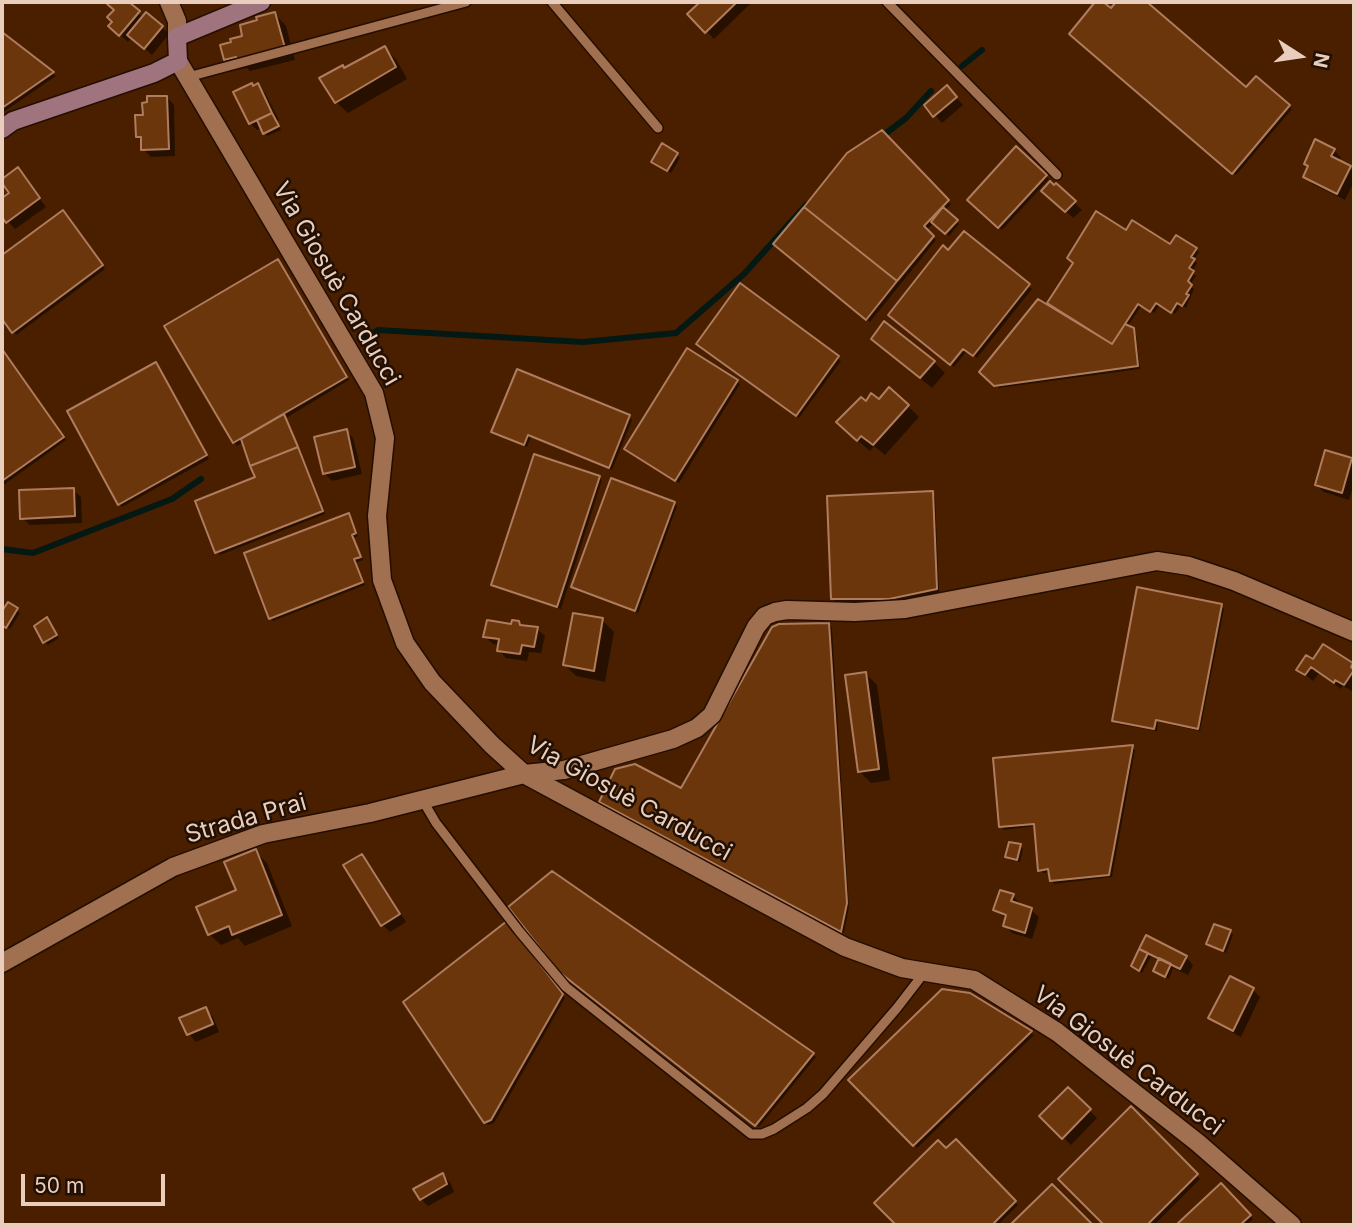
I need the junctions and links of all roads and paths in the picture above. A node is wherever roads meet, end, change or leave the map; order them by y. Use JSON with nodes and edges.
{"nodes":[{"id":1,"x":169,"y":2,"type":"edge"},
{"id":2,"x":261,"y":2,"type":"edge"},
{"id":3,"x":466,"y":2,"type":"edge"},
{"id":4,"x":552,"y":2,"type":"edge"},
{"id":5,"x":887,"y":2,"type":"edge"},
{"id":6,"x":177,"y":37,"type":"junction"},
{"id":7,"x":178,"y":61,"type":"junction"},
{"id":8,"x":187,"y":78,"type":"junction"},
{"id":9,"x":658,"y":128,"type":"dead end"},
{"id":10,"x":2,"y":129,"type":"edge"},
{"id":11,"x":1057,"y":175,"type":"dead end"},
{"id":12,"x":1354,"y":632,"type":"edge"},
{"id":13,"x":524,"y":774,"type":"junction"},
{"id":14,"x":423,"y":801,"type":"junction"},
{"id":15,"x":2,"y":963,"type":"edge"},
{"id":16,"x":925,"y":971,"type":"junction"},
{"id":17,"x":1292,"y":1225,"type":"edge"}],
"edges":[{"from":1,"to":6,"type":"street"},
{"from":2,"to":6,"type":"street"},
{"from":3,"to":8,"type":"lane"},
{"from":4,"to":9,"type":"lane"},
{"from":5,"to":11,"type":"lane"},
{"from":6,"to":7,"type":"street"},
{"from":7,"to":8,"type":"street","name":"Via Giosuè Carducci"},
{"from":7,"to":10,"type":"street"},
{"from":8,"to":13,"type":"street","name":"Via Giosuè Carducci"},
{"from":12,"to":13,"type":"street","name":"Strada Prai"},
{"from":13,"to":14,"type":"street","name":"Strada Prai"},
{"from":13,"to":16,"type":"street","name":"Via Giosuè Carducci"},
{"from":14,"to":15,"type":"street","name":"Strada Prai"},
{"from":14,"to":16,"type":"lane"},
{"from":16,"to":17,"type":"street","name":"Via Giosuè Carducci"}]}
